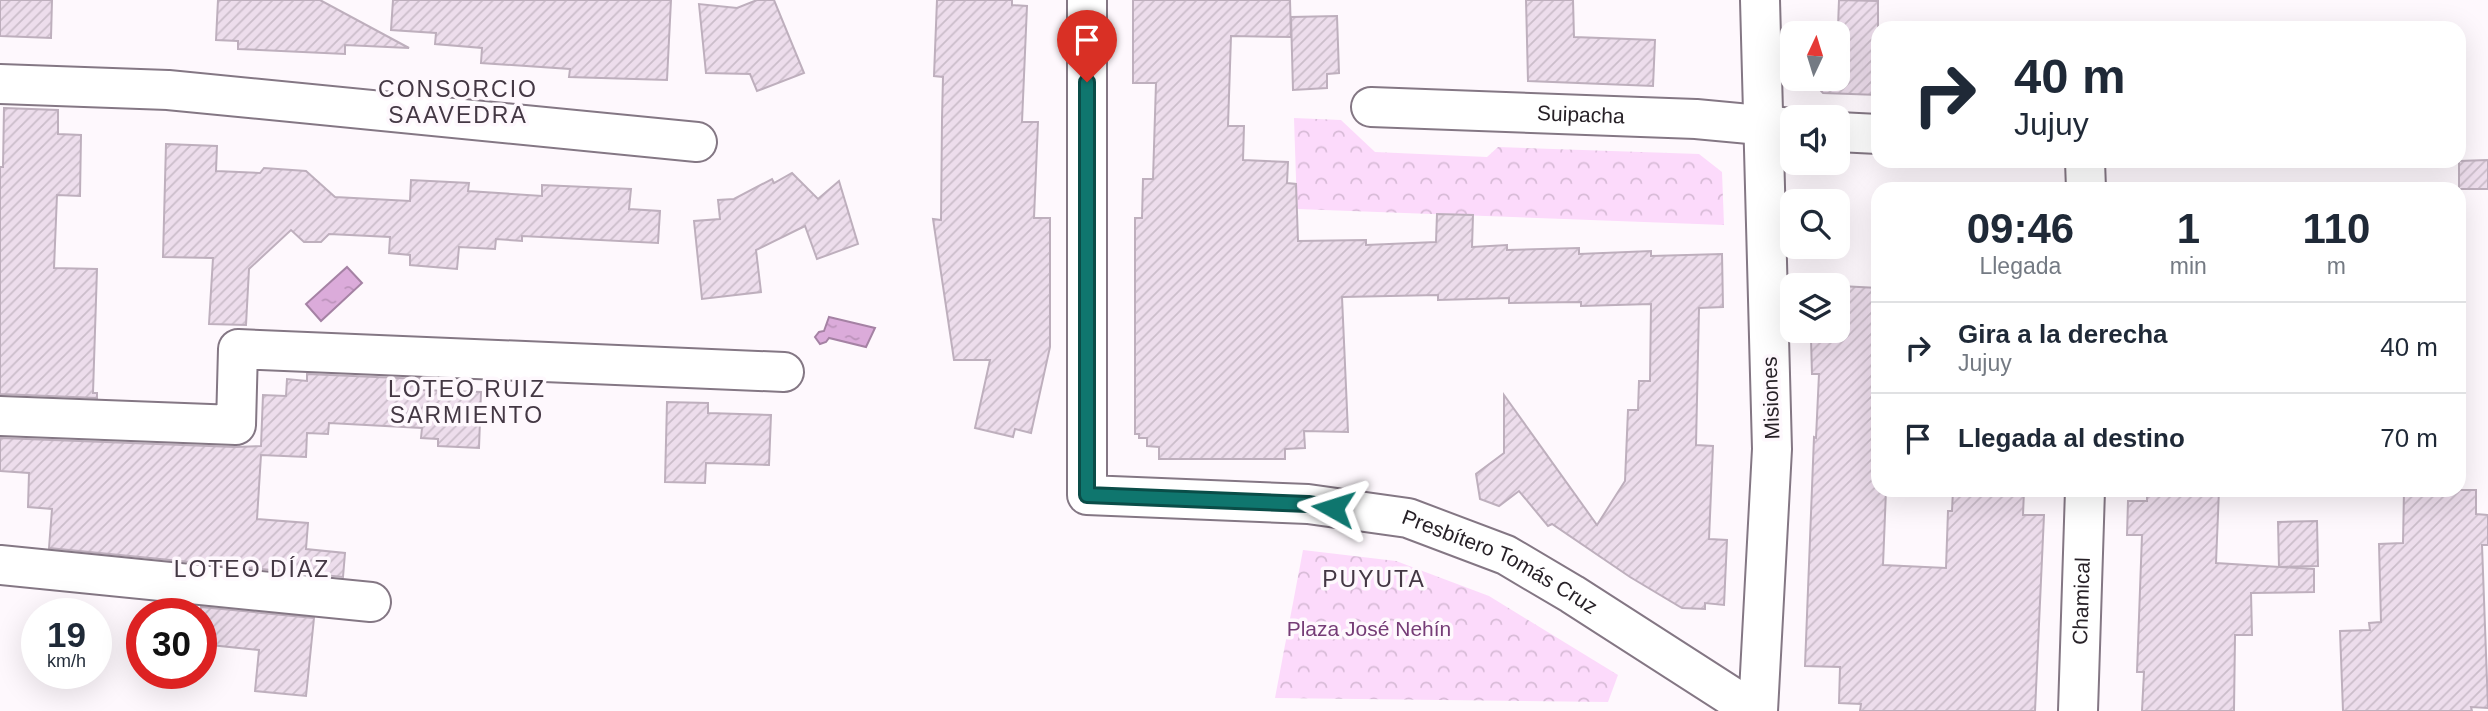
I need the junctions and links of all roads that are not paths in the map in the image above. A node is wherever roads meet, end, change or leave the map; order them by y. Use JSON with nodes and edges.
{"nodes":[{"id":1,"x":1087,"y":0,"type":"edge"},
{"id":2,"x":1760,"y":0,"type":"edge"},
{"id":3,"x":0,"y":84,"type":"edge"},
{"id":4,"x":1371,"y":107,"type":"dead end"},
{"id":5,"x":1777,"y":127,"type":"edge"},
{"id":6,"x":1850,"y":133,"type":"edge"},
{"id":7,"x":1871,"y":134,"type":"edge"},
{"id":8,"x":696,"y":142,"type":"dead end"},
{"id":9,"x":784,"y":372,"type":"dead end"},
{"id":10,"x":0,"y":416,"type":"edge"},
{"id":11,"x":2085,"y":497,"type":"edge"},
{"id":12,"x":0,"y":565,"type":"edge"},
{"id":13,"x":371,"y":602,"type":"dead end"},
{"id":14,"x":1756,"y":711,"type":"edge"},
{"id":15,"x":2078,"y":711,"type":"edge"}],
"edges":[{"from":1,"to":14,"type":"street","name":"Presbítero Tomás Cruz"},
{"from":2,"to":5,"type":"street","name":"Misiones"},
{"from":3,"to":8,"type":"street"},
{"from":4,"to":5,"type":"street","name":"Suipacha"},
{"from":5,"to":14,"type":"street","name":"Misiones"},
{"from":6,"to":7,"type":"street"},
{"from":9,"to":10,"type":"street"},
{"from":11,"to":15,"type":"street","name":"Chamical"},
{"from":12,"to":13,"type":"street"}]}
